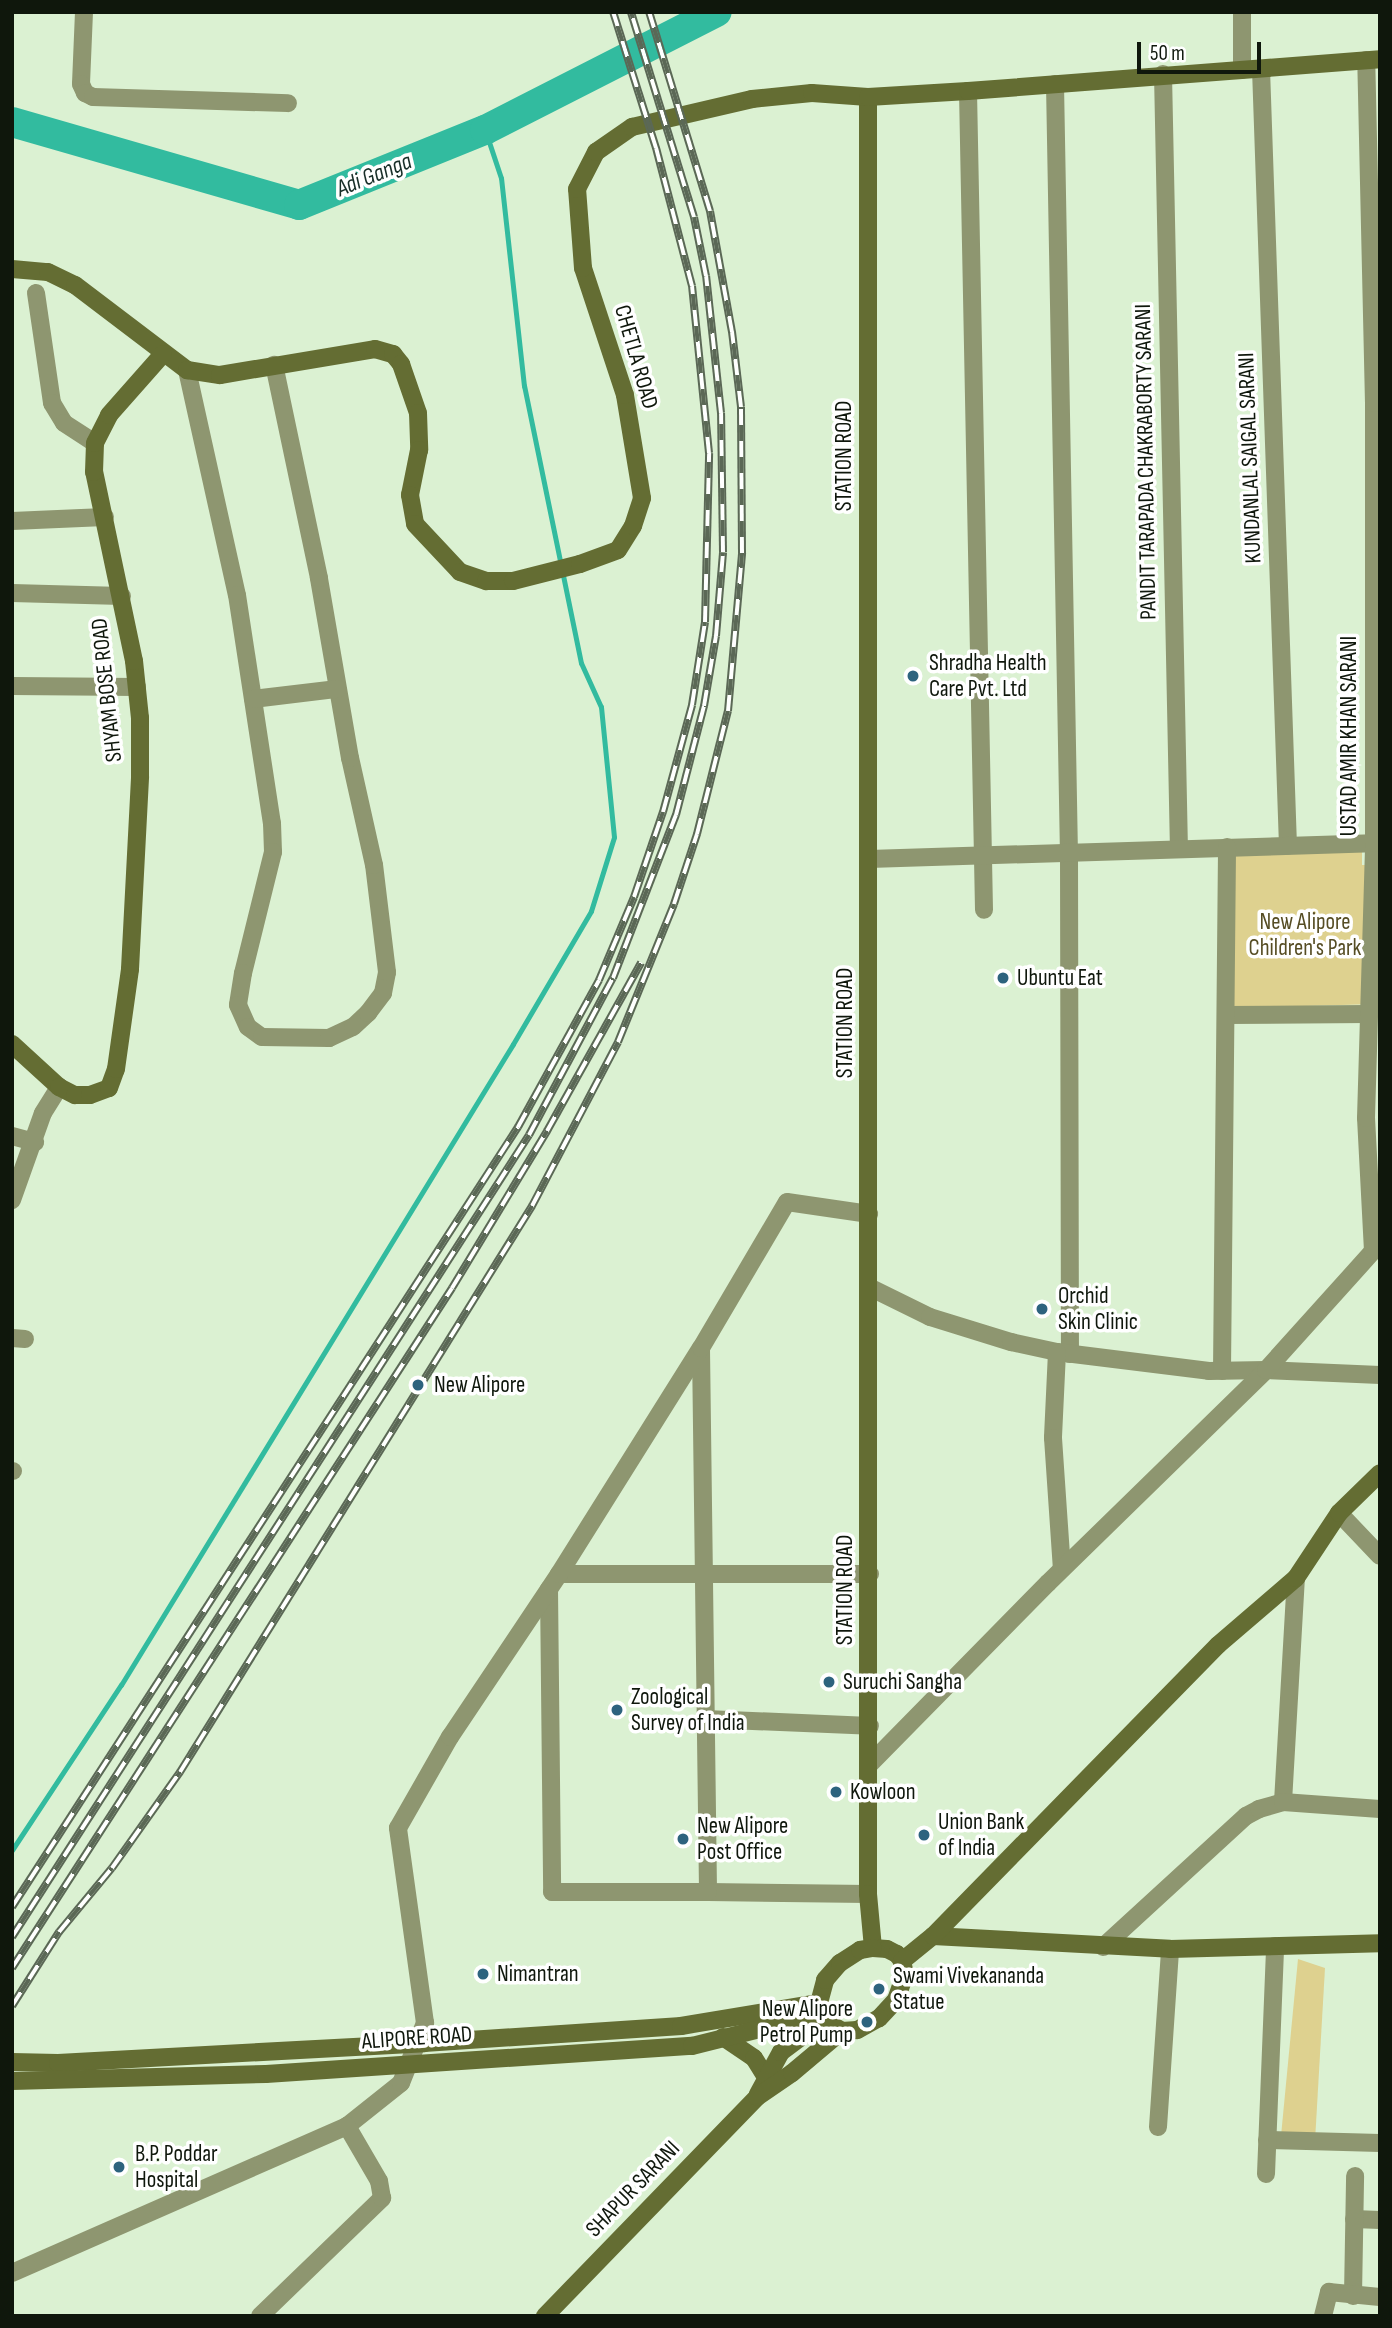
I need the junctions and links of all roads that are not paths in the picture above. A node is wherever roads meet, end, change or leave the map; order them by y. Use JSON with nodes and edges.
{"nodes":[{"id":1,"x":84,"y":12,"type":"edge"},
{"id":2,"x":1241,"y":12,"type":"edge"},
{"id":3,"x":1373,"y":60,"type":"edge"},
{"id":4,"x":1242,"y":69,"type":"junction"},
{"id":5,"x":1261,"y":69,"type":"junction"},
{"id":6,"x":1163,"y":74,"type":"junction"},
{"id":7,"x":1055,"y":84,"type":"junction"},
{"id":8,"x":968,"y":91,"type":"junction"},
{"id":9,"x":868,"y":97,"type":"junction"},
{"id":10,"x":288,"y":103,"type":"dead end"},
{"id":11,"x":12,"y":269,"type":"edge"},
{"id":12,"x":36,"y":293,"type":"dead end"},
{"id":13,"x":163,"y":354,"type":"junction"},
{"id":14,"x":274,"y":365,"type":"junction"},
{"id":15,"x":187,"y":370,"type":"junction"},
{"id":16,"x":1377,"y":403,"type":"edge"},
{"id":17,"x":95,"y":443,"type":"junction"},
{"id":18,"x":105,"y":517,"type":"junction"},
{"id":19,"x":12,"y":521,"type":"edge"},
{"id":20,"x":12,"y":593,"type":"edge"},
{"id":21,"x":122,"y":596,"type":"junction"},
{"id":22,"x":12,"y":686,"type":"edge"},
{"id":23,"x":137,"y":687,"type":"junction"},
{"id":24,"x":337,"y":689,"type":"junction"},
{"id":25,"x":253,"y":699,"type":"junction"},
{"id":26,"x":1377,"y":843,"type":"edge"},
{"id":27,"x":1288,"y":846,"type":"junction"},
{"id":28,"x":1227,"y":848,"type":"junction"},
{"id":29,"x":1179,"y":849,"type":"junction"},
{"id":30,"x":1069,"y":853,"type":"junction"},
{"id":31,"x":984,"y":855,"type":"junction"},
{"id":32,"x":869,"y":859,"type":"junction"},
{"id":33,"x":984,"y":910,"type":"dead end"},
{"id":34,"x":1373,"y":1002,"type":"edge"},
{"id":35,"x":1226,"y":1015,"type":"junction"},
{"id":36,"x":12,"y":1044,"type":"edge"},
{"id":37,"x":59,"y":1087,"type":"junction"},
{"id":38,"x":12,"y":1136,"type":"edge"},
{"id":39,"x":35,"y":1142,"type":"junction"},
{"id":40,"x":12,"y":1200,"type":"edge"},
{"id":41,"x":869,"y":1214,"type":"junction"},
{"id":42,"x":1377,"y":1247,"type":"edge"},
{"id":43,"x":869,"y":1287,"type":"junction"},
{"id":44,"x":701,"y":1348,"type":"junction"},
{"id":45,"x":1063,"y":1353,"type":"junction"},
{"id":46,"x":1266,"y":1370,"type":"junction"},
{"id":47,"x":1222,"y":1371,"type":"junction"},
{"id":48,"x":1380,"y":1375,"type":"edge"},
{"id":49,"x":1380,"y":1473,"type":"edge"},
{"id":50,"x":1339,"y":1513,"type":"junction"},
{"id":51,"x":1380,"y":1556,"type":"edge"},
{"id":52,"x":1062,"y":1569,"type":"junction"},
{"id":53,"x":703,"y":1572,"type":"junction"},
{"id":54,"x":870,"y":1574,"type":"junction"},
{"id":55,"x":1296,"y":1578,"type":"junction"},
{"id":56,"x":554,"y":1582,"type":"junction"},
{"id":57,"x":706,"y":1719,"type":"junction"},
{"id":58,"x":870,"y":1726,"type":"junction"},
{"id":59,"x":870,"y":1764,"type":"junction"},
{"id":60,"x":1283,"y":1802,"type":"junction"},
{"id":61,"x":1380,"y":1809,"type":"edge"},
{"id":62,"x":708,"y":1892,"type":"junction"},
{"id":63,"x":868,"y":1894,"type":"junction"},
{"id":64,"x":933,"y":1936,"type":"junction"},
{"id":65,"x":1380,"y":1943,"type":"edge"},
{"id":66,"x":1275,"y":1946,"type":"junction"},
{"id":67,"x":1103,"y":1947,"type":"junction"},
{"id":68,"x":873,"y":1948,"type":"junction"},
{"id":69,"x":1170,"y":1949,"type":"junction"},
{"id":70,"x":902,"y":1961,"type":"junction"},
{"id":71,"x":821,"y":2013,"type":"junction"},
{"id":72,"x":842,"y":2031,"type":"junction"},
{"id":73,"x":723,"y":2036,"type":"junction"},
{"id":74,"x":12,"y":2062,"type":"edge"},
{"id":75,"x":766,"y":2079,"type":"junction"},
{"id":76,"x":12,"y":2081,"type":"edge"},
{"id":77,"x":757,"y":2097,"type":"junction"},
{"id":78,"x":347,"y":2126,"type":"junction"},
{"id":79,"x":1158,"y":2127,"type":"dead end"},
{"id":80,"x":1267,"y":2140,"type":"junction"},
{"id":81,"x":1380,"y":2143,"type":"edge"},
{"id":82,"x":1266,"y":2174,"type":"dead end"},
{"id":83,"x":1355,"y":2176,"type":"dead end"},
{"id":84,"x":1354,"y":2219,"type":"junction"},
{"id":85,"x":1380,"y":2220,"type":"edge"},
{"id":86,"x":12,"y":2273,"type":"edge"},
{"id":87,"x":1353,"y":2296,"type":"junction"},
{"id":88,"x":1380,"y":2297,"type":"edge"},
{"id":89,"x":260,"y":2316,"type":"edge"},
{"id":90,"x":545,"y":2316,"type":"edge"},
{"id":91,"x":1323,"y":2316,"type":"edge"}],
"edges":[{"from":1,"to":10,"type":"street"},
{"from":2,"to":4,"type":"street"},
{"from":3,"to":5,"type":"main road","name":"CHETLA ROAD"},
{"from":3,"to":16,"type":"street","name":"USTAD AMIR KHAN SARANI"},
{"from":4,"to":5,"type":"main road","name":"CHETLA ROAD"},
{"from":4,"to":6,"type":"main road","name":"CHETLA ROAD"},
{"from":5,"to":27,"type":"street","name":"KUNDANLAL SAIGAL SARANI"},
{"from":6,"to":7,"type":"main road","name":"CHETLA ROAD"},
{"from":6,"to":29,"type":"street","name":"PANDIT TARAPADA CHAKRABORTY SARANI"},
{"from":7,"to":8,"type":"main road","name":"CHETLA ROAD"},
{"from":7,"to":30,"type":"street"},
{"from":8,"to":9,"type":"main road","name":"CHETLA ROAD"},
{"from":8,"to":31,"type":"street"},
{"from":9,"to":14,"type":"main road","name":"CHETLA ROAD"},
{"from":9,"to":32,"type":"main road","name":"STATION ROAD"},
{"from":11,"to":13,"type":"main road","name":"CHETLA ROAD"},
{"from":12,"to":17,"type":"street"},
{"from":13,"to":15,"type":"main road","name":"CHETLA ROAD"},
{"from":13,"to":17,"type":"main road","name":"SHYAM BOSE ROAD"},
{"from":14,"to":15,"type":"main road","name":"CHETLA ROAD"},
{"from":14,"to":24,"type":"street"},
{"from":15,"to":25,"type":"street"},
{"from":16,"to":26,"type":"street","name":"USTAD AMIR KHAN SARANI"},
{"from":17,"to":18,"type":"main road","name":"SHYAM BOSE ROAD"},
{"from":18,"to":19,"type":"street"},
{"from":18,"to":21,"type":"main road","name":"SHYAM BOSE ROAD"},
{"from":20,"to":21,"type":"street"},
{"from":21,"to":23,"type":"main road","name":"SHYAM BOSE ROAD"},
{"from":22,"to":23,"type":"street"},
{"from":23,"to":37,"type":"main road","name":"SHYAM BOSE ROAD"},
{"from":24,"to":25,"type":"street"},
{"from":24,"to":25,"type":"street"},
{"from":26,"to":27,"type":"street"},
{"from":26,"to":34,"type":"street","name":"USTAD AMIR KHAN SARANI"},
{"from":27,"to":28,"type":"street"},
{"from":28,"to":29,"type":"street"},
{"from":28,"to":35,"type":"street"},
{"from":29,"to":30,"type":"street"},
{"from":30,"to":31,"type":"street"},
{"from":30,"to":45,"type":"street"},
{"from":31,"to":32,"type":"street"},
{"from":31,"to":33,"type":"street"},
{"from":32,"to":41,"type":"main road","name":"STATION ROAD"},
{"from":34,"to":35,"type":"street"},
{"from":34,"to":42,"type":"street","name":"USTAD AMIR KHAN SARANI"},
{"from":35,"to":47,"type":"street"},
{"from":36,"to":37,"type":"main road"},
{"from":37,"to":39,"type":"street"},
{"from":38,"to":39,"type":"street"},
{"from":39,"to":40,"type":"street"},
{"from":41,"to":43,"type":"main road","name":"STATION ROAD"},
{"from":41,"to":44,"type":"street"},
{"from":42,"to":46,"type":"street","name":"USTAD AMIR KHAN SARANI"},
{"from":43,"to":45,"type":"street"},
{"from":43,"to":54,"type":"main road","name":"STATION ROAD"},
{"from":44,"to":53,"type":"street"},
{"from":44,"to":56,"type":"street"},
{"from":45,"to":47,"type":"street"},
{"from":45,"to":52,"type":"street"},
{"from":46,"to":47,"type":"street"},
{"from":46,"to":48,"type":"street"},
{"from":46,"to":52,"type":"street","name":"USTAD AMIR KHAN SARANI"},
{"from":49,"to":50,"type":"main road"},
{"from":50,"to":51,"type":"street"},
{"from":50,"to":55,"type":"main road"},
{"from":52,"to":59,"type":"street","name":"USTAD AMIR KHAN SARANI"},
{"from":53,"to":54,"type":"street"},
{"from":53,"to":56,"type":"street"},
{"from":53,"to":57,"type":"street"},
{"from":54,"to":58,"type":"main road","name":"STATION ROAD"},
{"from":55,"to":60,"type":"street"},
{"from":55,"to":64,"type":"main road"},
{"from":56,"to":62,"type":"street"},
{"from":56,"to":78,"type":"street"},
{"from":57,"to":58,"type":"street"},
{"from":57,"to":62,"type":"street"},
{"from":58,"to":59,"type":"main road","name":"STATION ROAD"},
{"from":59,"to":63,"type":"main road","name":"STATION ROAD"},
{"from":60,"to":61,"type":"street"},
{"from":60,"to":67,"type":"street"},
{"from":62,"to":63,"type":"street"},
{"from":63,"to":68,"type":"main road","name":"STATION ROAD"},
{"from":64,"to":67,"type":"main road"},
{"from":64,"to":70,"type":"main road"},
{"from":65,"to":66,"type":"main road"},
{"from":66,"to":69,"type":"main road"},
{"from":66,"to":80,"type":"street"},
{"from":67,"to":69,"type":"main road"},
{"from":68,"to":70,"type":"main road"},
{"from":68,"to":71,"type":"main road"},
{"from":69,"to":79,"type":"street"},
{"from":70,"to":72,"type":"main road"},
{"from":71,"to":72,"type":"main road"},
{"from":71,"to":73,"type":"main road","name":"ALIPORE ROAD"},
{"from":71,"to":74,"type":"main road","name":"ALIPORE ROAD"},
{"from":71,"to":75,"type":"main road"},
{"from":72,"to":77,"type":"main road"},
{"from":73,"to":75,"type":"main road"},
{"from":73,"to":76,"type":"main road","name":"ALIPORE ROAD"},
{"from":75,"to":77,"type":"main road"},
{"from":77,"to":90,"type":"main road","name":"SHAPUR SARANI"},
{"from":78,"to":86,"type":"street"},
{"from":78,"to":89,"type":"street"},
{"from":80,"to":81,"type":"street"},
{"from":80,"to":82,"type":"street"},
{"from":83,"to":84,"type":"street"},
{"from":84,"to":85,"type":"street"},
{"from":84,"to":87,"type":"street"},
{"from":87,"to":88,"type":"street"},
{"from":87,"to":91,"type":"street"}]}
